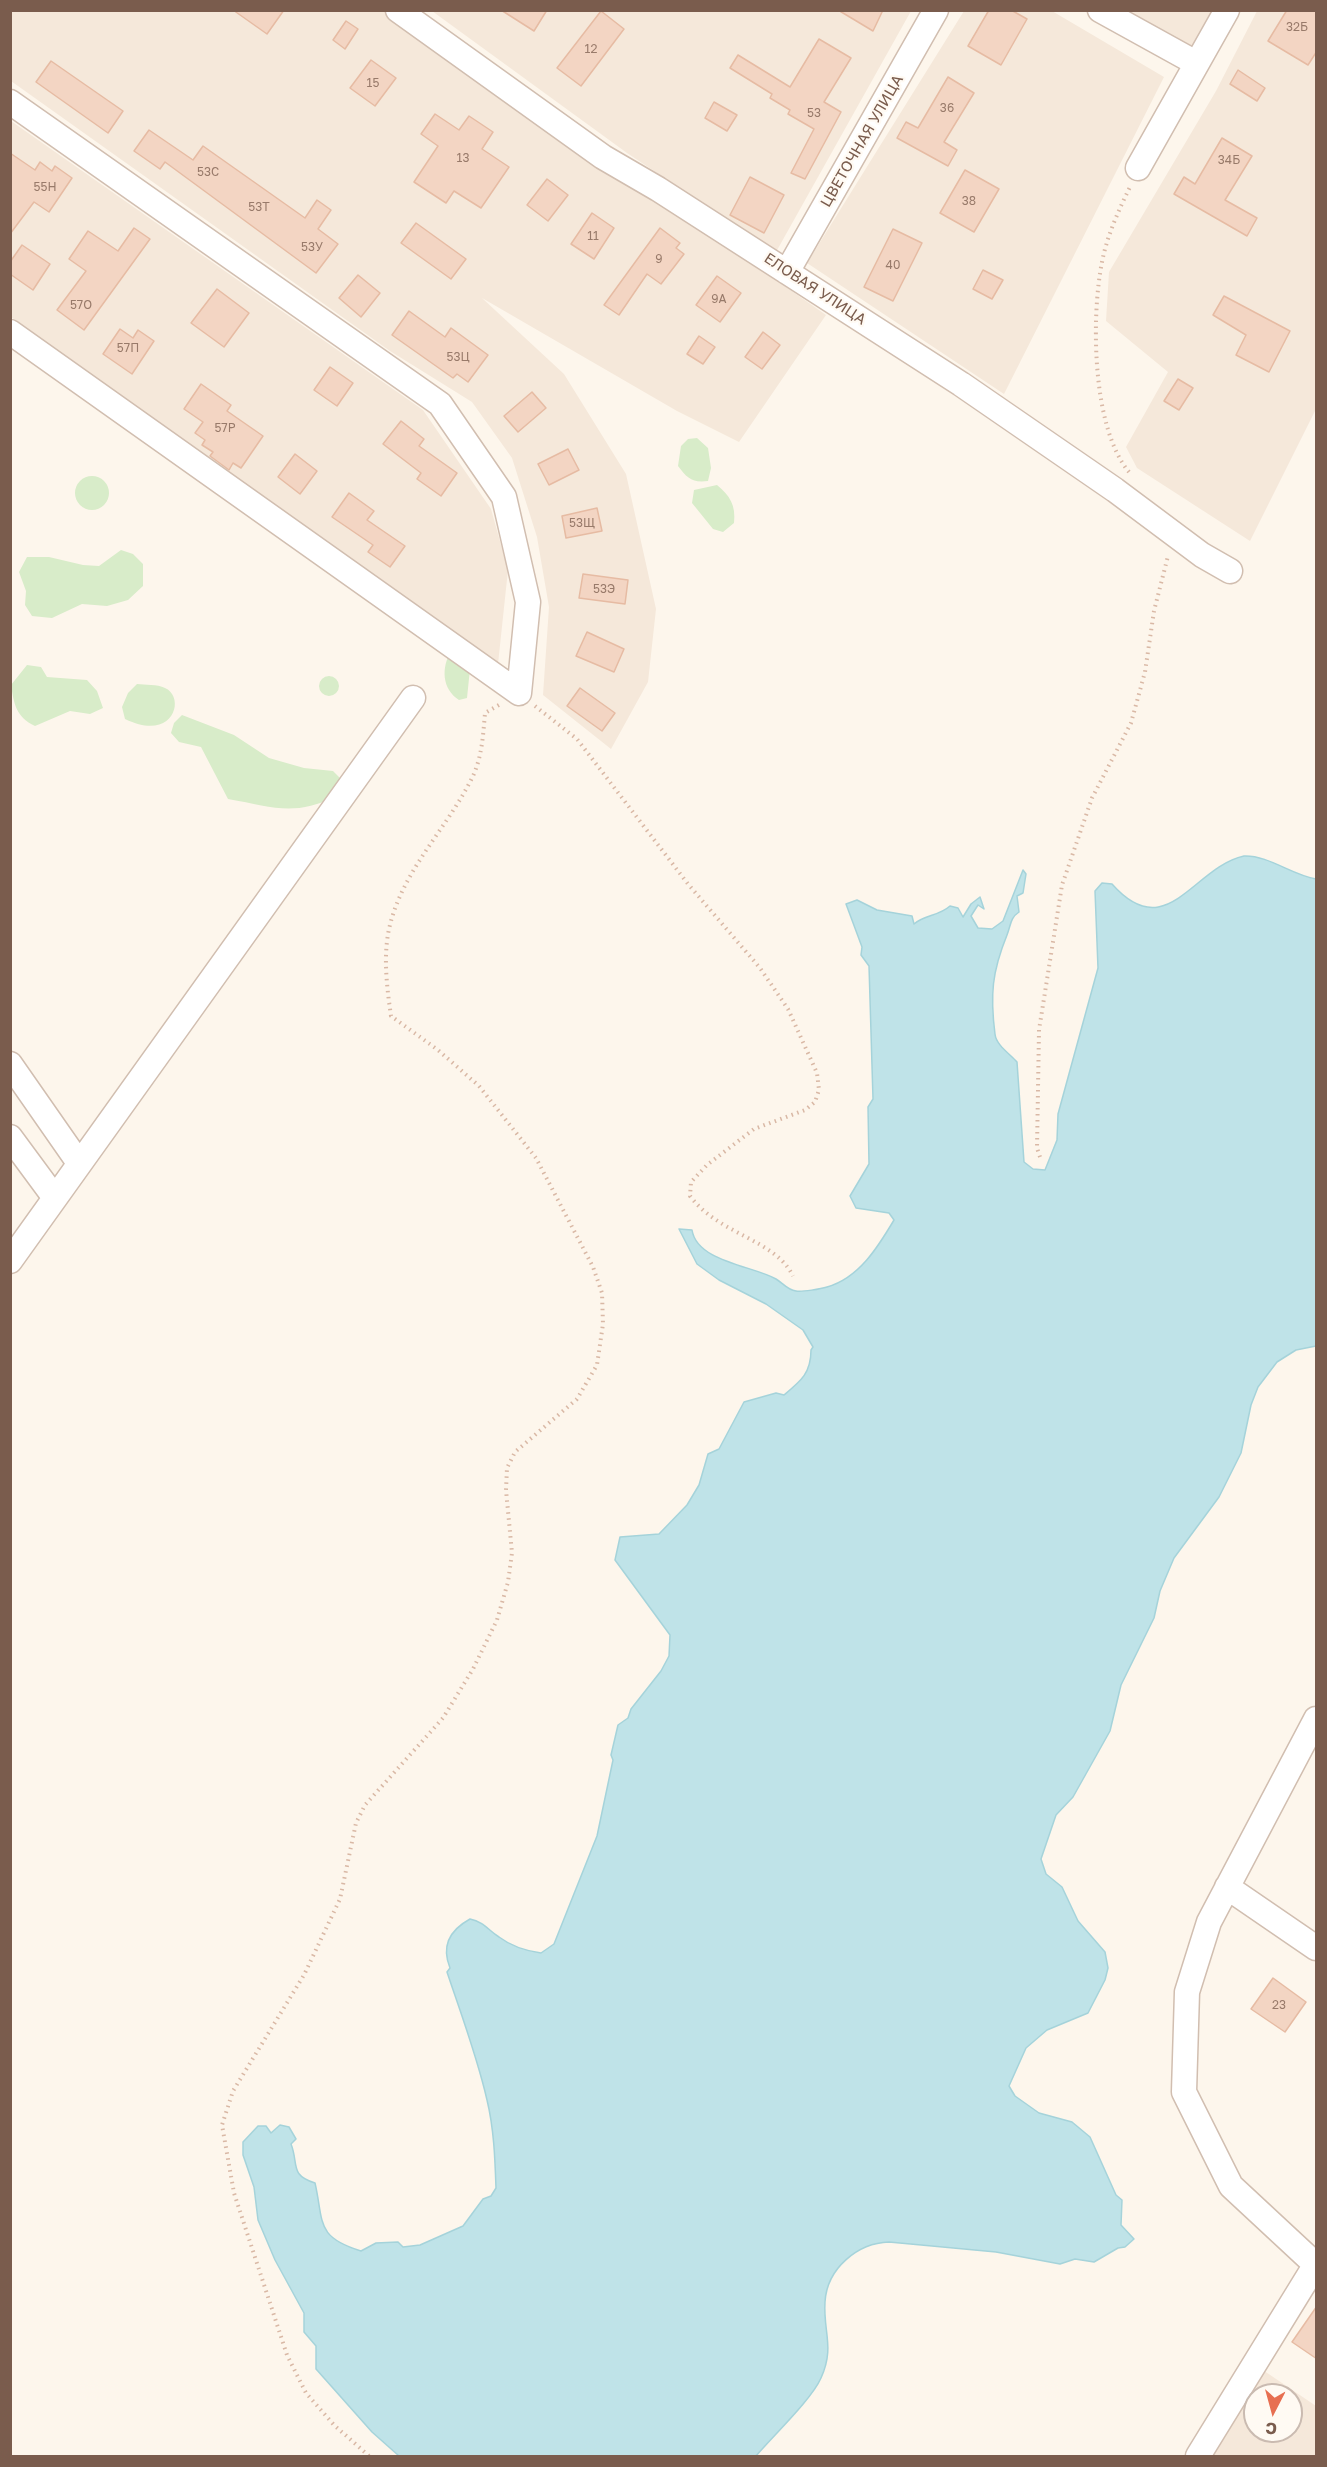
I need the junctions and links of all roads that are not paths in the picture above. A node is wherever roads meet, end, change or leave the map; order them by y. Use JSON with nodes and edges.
{"nodes":[{"id":1,"x":398,"y":10,"type":"edge"},
{"id":2,"x":936,"y":10,"type":"edge"},
{"id":3,"x":1100,"y":10,"type":"edge"},
{"id":4,"x":1227,"y":10,"type":"edge"},
{"id":5,"x":1196,"y":63,"type":"junction"},
{"id":6,"x":10,"y":102,"type":"edge"},
{"id":7,"x":1138,"y":168,"type":"road end"},
{"id":8,"x":788,"y":272,"type":"junction"},
{"id":9,"x":10,"y":332,"type":"edge"},
{"id":10,"x":1230,"y":571,"type":"dead end"},
{"id":11,"x":413,"y":698,"type":"dead end"},
{"id":12,"x":10,"y":1064,"type":"edge"},
{"id":13,"x":10,"y":1137,"type":"edge"},
{"id":14,"x":79,"y":1164,"type":"junction"},
{"id":15,"x":55,"y":1198,"type":"junction"},
{"id":16,"x":10,"y":1260,"type":"edge"},
{"id":17,"x":1317,"y":1719,"type":"edge"},
{"id":18,"x":1227,"y":1887,"type":"junction"},
{"id":19,"x":1317,"y":1948,"type":"edge"},
{"id":20,"x":1316,"y":2265,"type":"edge"},
{"id":21,"x":1198,"y":2457,"type":"edge"}],
"edges":[{"from":1,"to":8,"type":"street","name":"ЕЛОВАЯ УЛИЦА"},
{"from":2,"to":8,"type":"street","name":"ЦВЕТОЧНАЯ УЛИЦА"},
{"from":3,"to":5,"type":"street"},
{"from":4,"to":5,"type":"street"},
{"from":5,"to":7,"type":"street"},
{"from":6,"to":9,"type":"street"},
{"from":8,"to":10,"type":"street","name":"ЕЛОВАЯ УЛИЦА"},
{"from":11,"to":14,"type":"street"},
{"from":12,"to":14,"type":"street"},
{"from":13,"to":15,"type":"street"},
{"from":14,"to":15,"type":"street"},
{"from":15,"to":16,"type":"street"},
{"from":17,"to":18,"type":"street"},
{"from":18,"to":19,"type":"street"},
{"from":18,"to":20,"type":"street"},
{"from":20,"to":21,"type":"street"}]}
